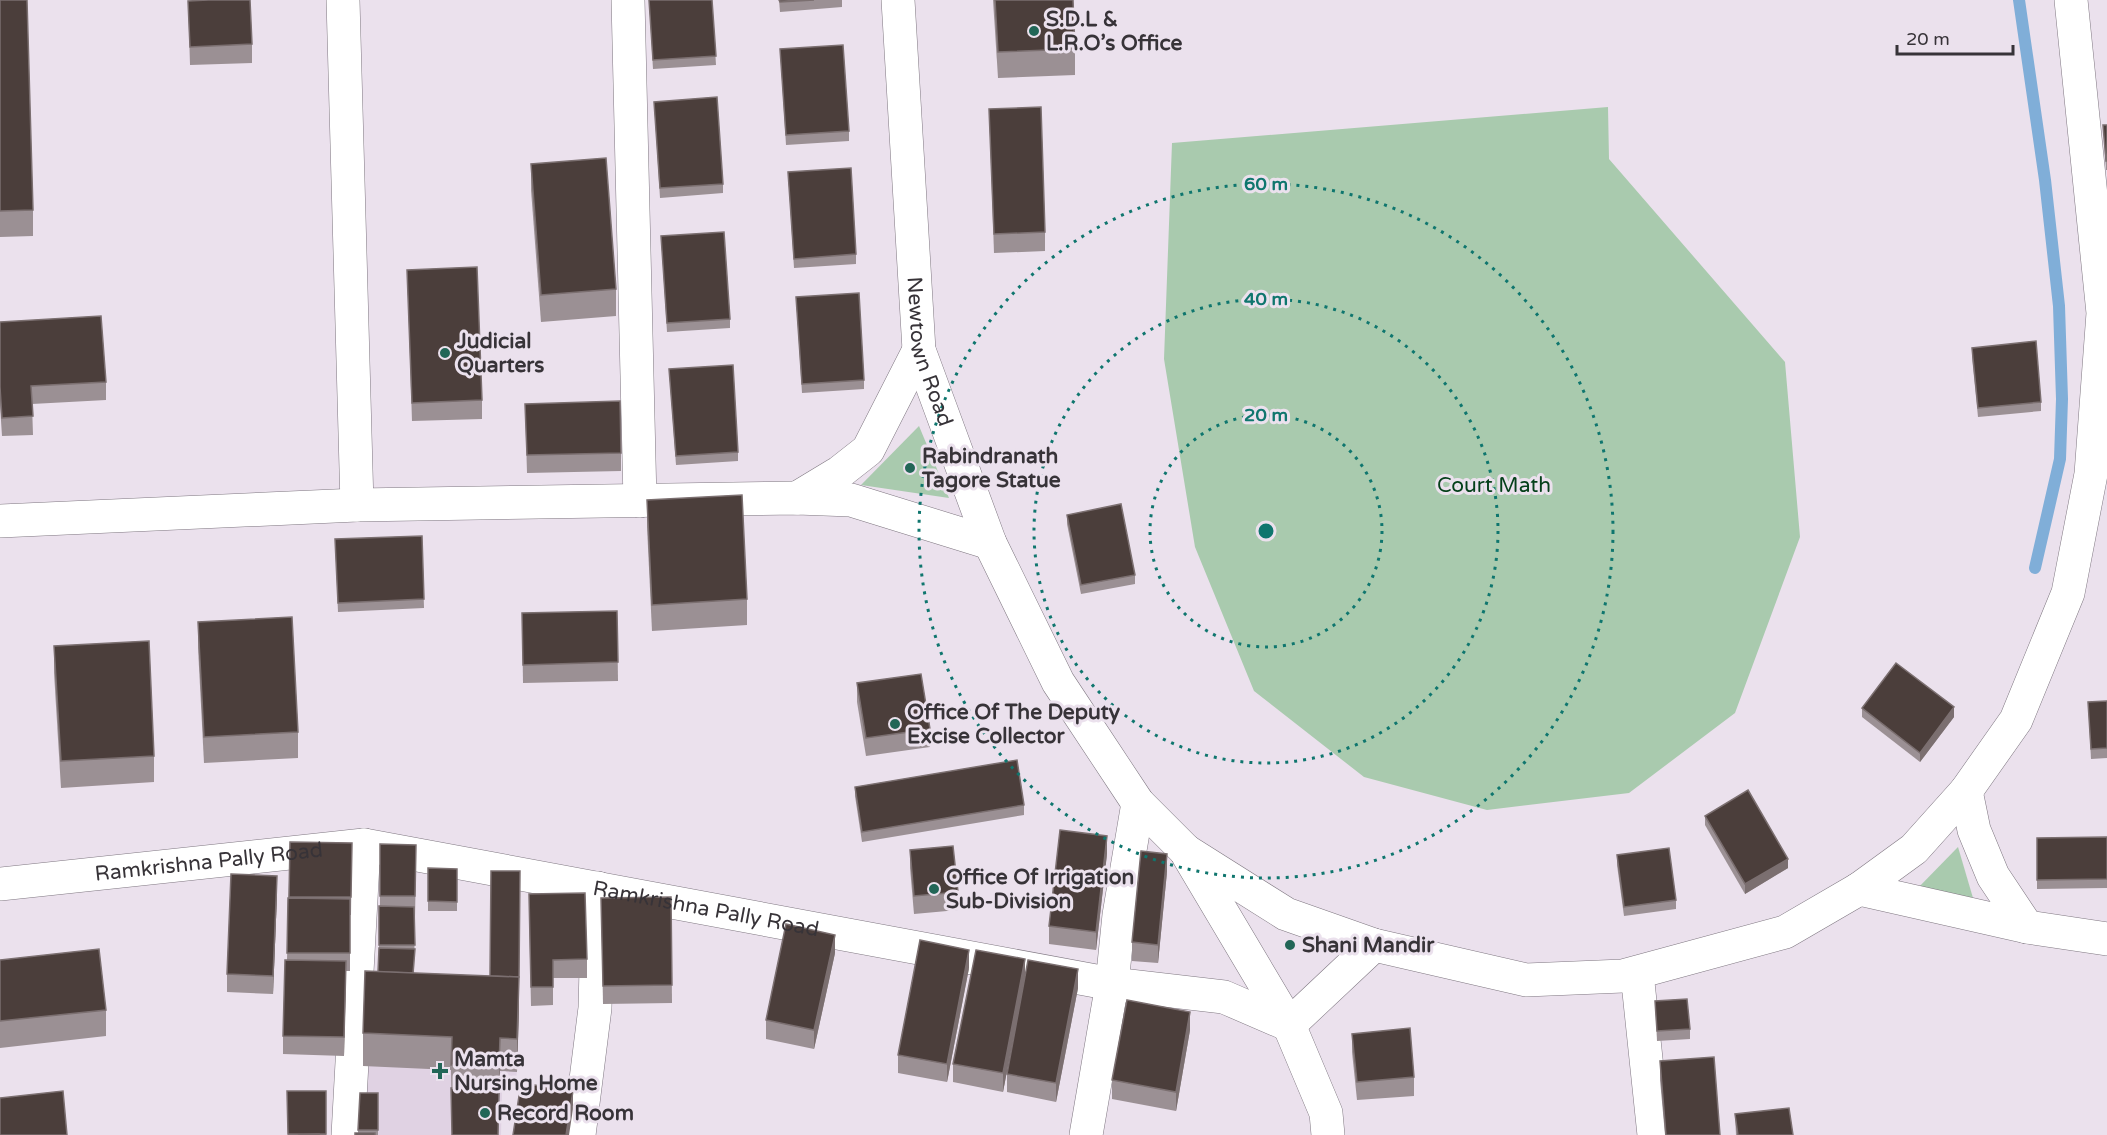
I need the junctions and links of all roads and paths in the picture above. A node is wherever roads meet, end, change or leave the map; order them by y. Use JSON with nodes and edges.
{"nodes":[{"id":1,"x":343,"y":0,"type":"edge"},
{"id":2,"x":628,"y":0,"type":"edge"},
{"id":3,"x":898,"y":0,"type":"edge"},
{"id":4,"x":2071,"y":0,"type":"edge"},
{"id":5,"x":2105,"y":314,"type":"edge"},
{"id":6,"x":919,"y":350,"type":"junction"},
{"id":7,"x":797,"y":498,"type":"junction"},
{"id":8,"x":640,"y":501,"type":"junction"},
{"id":9,"x":357,"y":505,"type":"junction"},
{"id":10,"x":0,"y":520,"type":"edge"},
{"id":11,"x":990,"y":543,"type":"junction"},
{"id":12,"x":1966,"y":791,"type":"junction"},
{"id":13,"x":1138,"y":803,"type":"junction"},
{"id":14,"x":364,"y":845,"type":"junction"},
{"id":15,"x":1186,"y":851,"type":"junction"},
{"id":16,"x":0,"y":884,"type":"edge"},
{"id":17,"x":598,"y":888,"type":"junction"},
{"id":18,"x":1859,"y":889,"type":"junction"},
{"id":19,"x":2027,"y":927,"type":"junction"},
{"id":20,"x":2107,"y":939,"type":"edge"},
{"id":21,"x":1374,"y":945,"type":"junction"},
{"id":22,"x":1637,"y":973,"type":"junction"},
{"id":23,"x":1112,"y":984,"type":"junction"},
{"id":24,"x":1289,"y":1025,"type":"junction"},
{"id":25,"x":348,"y":1135,"type":"edge"},
{"id":26,"x":579,"y":1135,"type":"edge"},
{"id":27,"x":1086,"y":1135,"type":"edge"},
{"id":28,"x":1328,"y":1135,"type":"edge"},
{"id":29,"x":1654,"y":1135,"type":"edge"}],
"edges":[{"from":1,"to":9,"type":"street"},
{"from":2,"to":8,"type":"street"},
{"from":3,"to":6,"type":"street","name":"Newtown Road"},
{"from":4,"to":5,"type":"street"},
{"from":5,"to":12,"type":"street"},
{"from":6,"to":7,"type":"street"},
{"from":6,"to":11,"type":"street","name":"Newtown Road"},
{"from":7,"to":8,"type":"street"},
{"from":7,"to":11,"type":"street"},
{"from":8,"to":9,"type":"street"},
{"from":9,"to":10,"type":"street"},
{"from":11,"to":13,"type":"street","name":"Newtown Road"},
{"from":12,"to":18,"type":"street"},
{"from":12,"to":19,"type":"street"},
{"from":13,"to":15,"type":"street","name":"Newtown Road"},
{"from":13,"to":23,"type":"street"},
{"from":14,"to":16,"type":"street","name":"Ramkrishna Pally Road"},
{"from":14,"to":17,"type":"street","name":"Ramkrishna Pally Road"},
{"from":14,"to":25,"type":"street"},
{"from":15,"to":21,"type":"street"},
{"from":15,"to":24,"type":"street"},
{"from":17,"to":23,"type":"street","name":"Ramkrishna Pally Road"},
{"from":17,"to":26,"type":"street"},
{"from":18,"to":19,"type":"street"},
{"from":18,"to":22,"type":"street"},
{"from":19,"to":20,"type":"street"},
{"from":21,"to":22,"type":"street"},
{"from":21,"to":24,"type":"street"},
{"from":22,"to":29,"type":"street"},
{"from":23,"to":24,"type":"street","name":"Ramkrishna Pally Road"},
{"from":23,"to":27,"type":"street"},
{"from":24,"to":28,"type":"street"}]}
